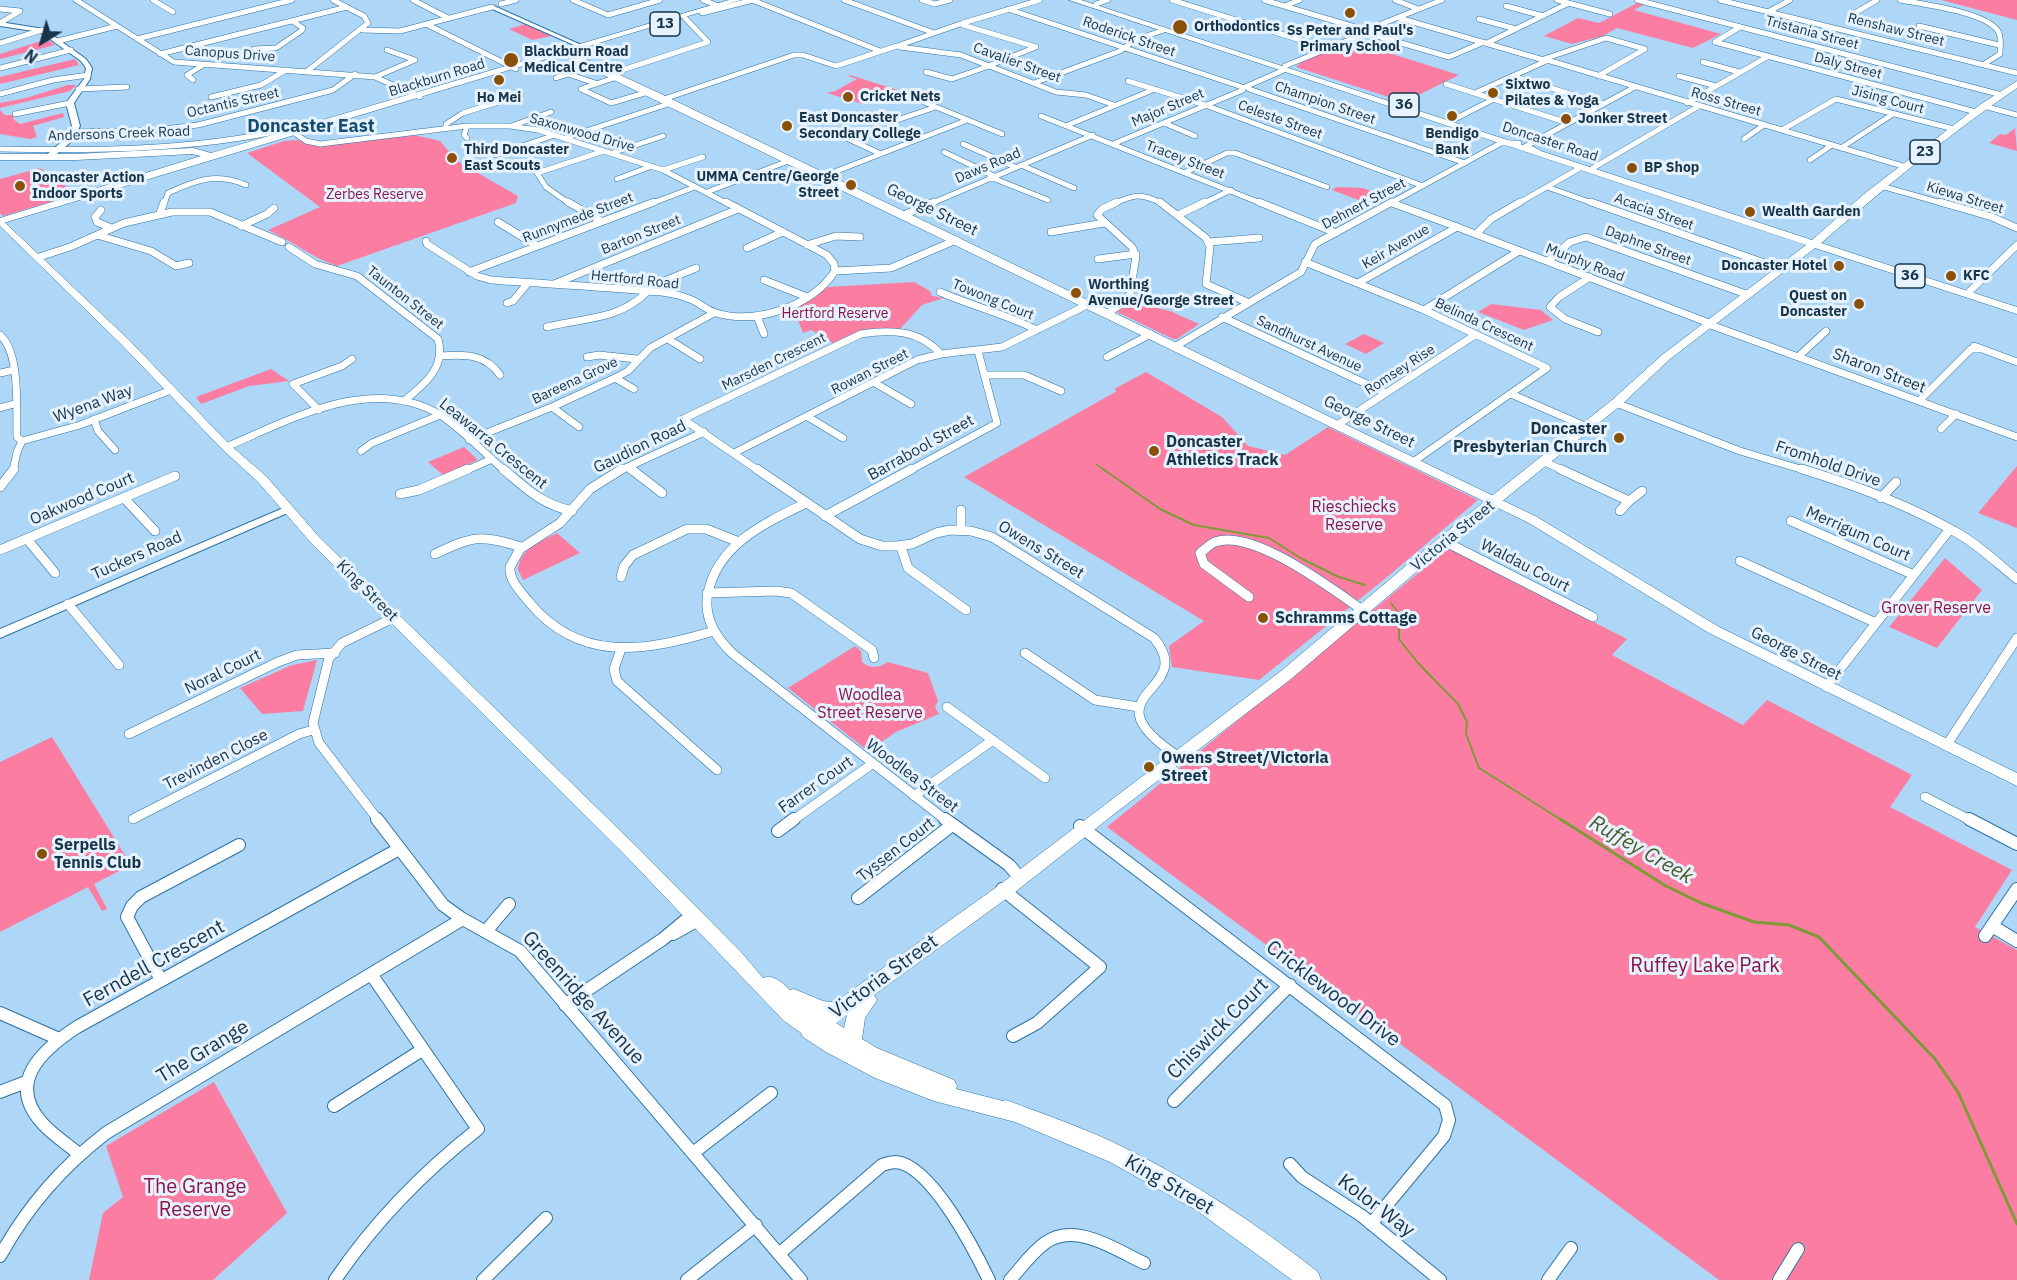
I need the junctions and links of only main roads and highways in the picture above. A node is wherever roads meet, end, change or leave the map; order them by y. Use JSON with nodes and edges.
{"nodes":[{"id":1,"x":737,"y":0,"type":"edge"},
{"id":2,"x":745,"y":0,"type":"edge"},
{"id":3,"x":1073,"y":0,"type":"edge"},
{"id":4,"x":1084,"y":0,"type":"edge"},
{"id":5,"x":711,"y":7,"type":"edge"},
{"id":6,"x":583,"y":47,"type":"junction"},
{"id":7,"x":565,"y":52,"type":"junction"},
{"id":8,"x":1286,"y":68,"type":"junction"},
{"id":9,"x":2017,"y":74,"type":"edge"},
{"id":10,"x":2007,"y":90,"type":"edge"},
{"id":11,"x":417,"y":97,"type":"junction"},
{"id":12,"x":1449,"y":122,"type":"junction"},
{"id":13,"x":295,"y":134,"type":"junction"},
{"id":14,"x":193,"y":151,"type":"junction"},
{"id":15,"x":165,"y":154,"type":"junction"},
{"id":16,"x":0,"y":157,"type":"edge"},
{"id":17,"x":214,"y":157,"type":"junction"},
{"id":18,"x":1636,"y":182,"type":"junction"},
{"id":19,"x":1677,"y":200,"type":"junction"},
{"id":20,"x":1716,"y":208,"type":"junction"},
{"id":21,"x":0,"y":221,"type":"edge"},
{"id":22,"x":1749,"y":224,"type":"junction"},
{"id":23,"x":1784,"y":236,"type":"junction"},
{"id":24,"x":1809,"y":239,"type":"junction"},
{"id":25,"x":1783,"y":263,"type":"junction"},
{"id":26,"x":1914,"y":275,"type":"junction"},
{"id":27,"x":2017,"y":306,"type":"edge"},
{"id":28,"x":2017,"y":311,"type":"edge"},
{"id":29,"x":1495,"y":502,"type":"junction"},
{"id":30,"x":2017,"y":780,"type":"edge"},
{"id":31,"x":958,"y":923,"type":"junction"},
{"id":32,"x":736,"y":958,"type":"junction"},
{"id":33,"x":759,"y":975,"type":"junction"},
{"id":34,"x":867,"y":1000,"type":"junction"},
{"id":35,"x":842,"y":1009,"type":"junction"},
{"id":36,"x":820,"y":1031,"type":"junction"},
{"id":37,"x":851,"y":1045,"type":"junction"},
{"id":38,"x":1015,"y":1113,"type":"junction"},
{"id":39,"x":1310,"y":1280,"type":"edge"}],
"edges":[{"from":1,"to":5,"type":"main road","name":"Blackburn Road","number":"13"},
{"from":2,"to":5,"type":"main road","name":"Blackburn Road","number":"13"},
{"from":3,"to":8,"type":"main road","name":"Doncaster Road","number":"36"},
{"from":4,"to":8,"type":"main road","name":"Doncaster Road","number":"36"},
{"from":5,"to":6,"type":"main road","name":"Blackburn Road","number":"13"},
{"from":5,"to":6,"type":"main road","name":"Blackburn Road","number":"13"},
{"from":6,"to":7,"type":"main road","name":"Blackburn Road","number":"13"},
{"from":7,"to":11,"type":"main road","name":"Blackburn Road","number":"13"},
{"from":7,"to":29,"type":"main road","name":"George Street"},
{"from":8,"to":12,"type":"main road","name":"Doncaster Road","number":"36"},
{"from":9,"to":10,"type":"main road","number":"23"},
{"from":10,"to":24,"type":"main road","number":"23"},
{"from":11,"to":13,"type":"main road","name":"Blackburn Road","number":"13"},
{"from":11,"to":13,"type":"main road","name":"Blackburn Road","number":"13"},
{"from":12,"to":18,"type":"main road","name":"Doncaster Road","number":"36"},
{"from":12,"to":19,"type":"main road","name":"Doncaster Road","number":"36"},
{"from":13,"to":17,"type":"main road","name":"Blackburn Road","number":"13"},
{"from":14,"to":15,"type":"main road","name":"Andersons Creek Road","number":"13"},
{"from":14,"to":17,"type":"main road","name":"Andersons Creek Road"},
{"from":14,"to":17,"type":"main road","number":"13"},
{"from":15,"to":16,"type":"main road","name":"Andersons Creek Road","number":"13"},
{"from":15,"to":17,"type":"main road","name":"Andersons Creek Road","number":"13"},
{"from":17,"to":21,"type":"main road","name":"Blackburn Road"},
{"from":18,"to":19,"type":"main road"},
{"from":18,"to":20,"type":"main road","name":"Doncaster Road","number":"36"},
{"from":19,"to":22,"type":"main road","name":"Doncaster Road","number":"36"},
{"from":20,"to":22,"type":"main road"},
{"from":20,"to":24,"type":"main road","name":"Doncaster Road","number":"36"},
{"from":21,"to":32,"type":"main road","name":"King Street"},
{"from":22,"to":23,"type":"main road","name":"Doncaster Road","number":"36"},
{"from":23,"to":24,"type":"main road","name":"Doncaster Road","number":"36"},
{"from":23,"to":25,"type":"main road"},
{"from":24,"to":25,"type":"main road","name":"Victoria Street"},
{"from":24,"to":26,"type":"main road","name":"Doncaster Road","number":"36"},
{"from":25,"to":29,"type":"main road","name":"Victoria Street"},
{"from":26,"to":27,"type":"main road","name":"Doncaster Road","number":"36"},
{"from":26,"to":28,"type":"main road","name":"Doncaster Road","number":"36"},
{"from":29,"to":30,"type":"main road","name":"George Street"},
{"from":29,"to":31,"type":"main road","name":"Victoria Street"},
{"from":31,"to":34,"type":"main road","name":"Victoria Street"},
{"from":31,"to":35,"type":"main road","name":"Victoria Street"},
{"from":32,"to":33,"type":"main road","name":"King Street"},
{"from":32,"to":36,"type":"main road","name":"King Street"},
{"from":33,"to":35,"type":"main road"},
{"from":33,"to":36,"type":"main road","name":"King Street"},
{"from":34,"to":36,"type":"main road","name":"Victoria Street"},
{"from":34,"to":37,"type":"main road"},
{"from":35,"to":36,"type":"main road","name":"Victoria Street"},
{"from":36,"to":37,"type":"main road","name":"King Street"},
{"from":36,"to":38,"type":"main road","name":"King Street"},
{"from":37,"to":38,"type":"main road","name":"King Street"},
{"from":38,"to":39,"type":"main road","name":"King Street"}]}
